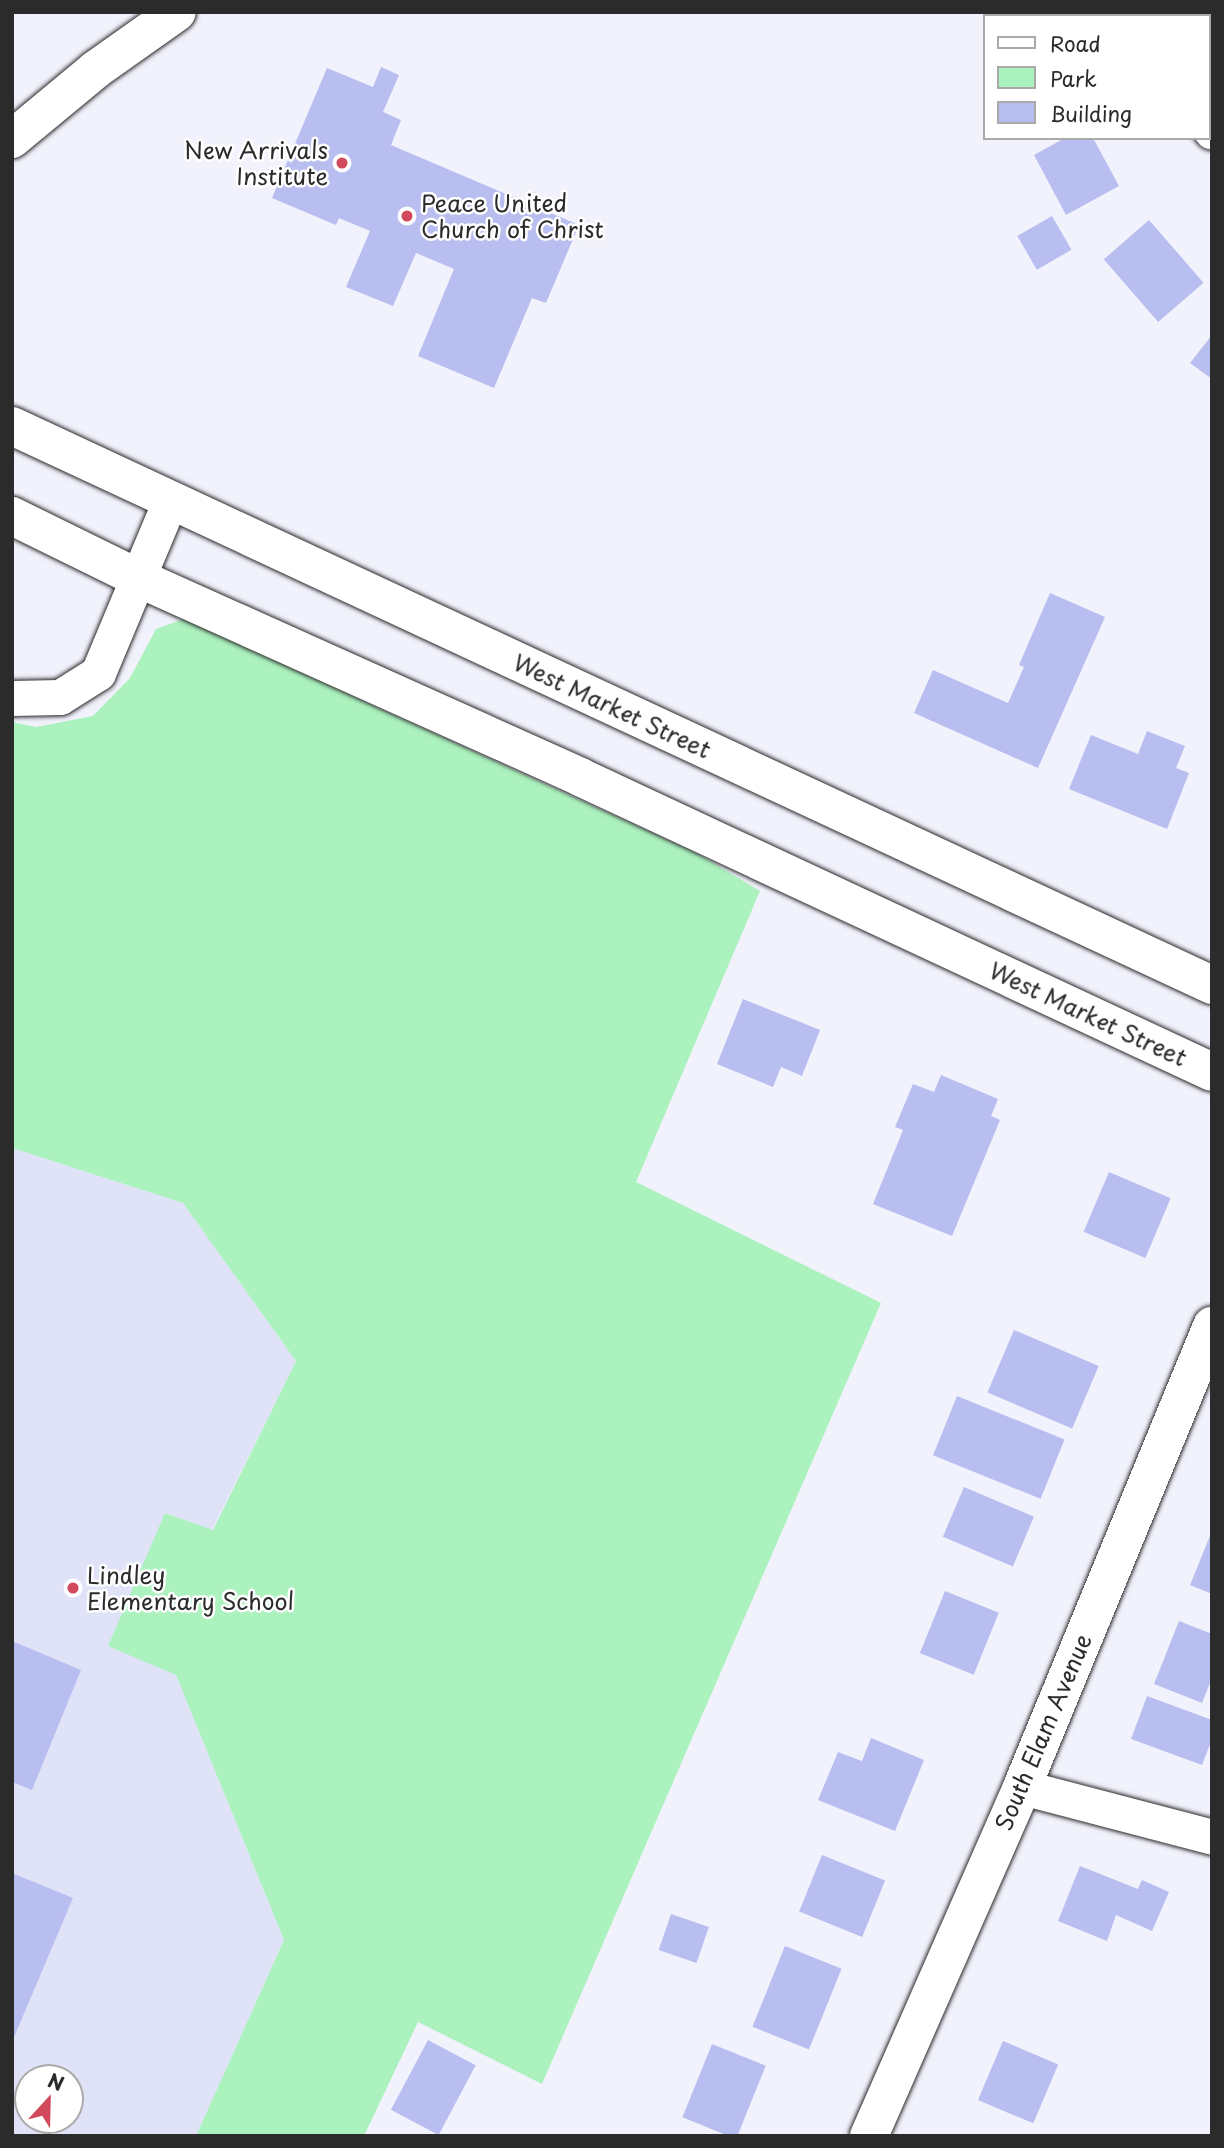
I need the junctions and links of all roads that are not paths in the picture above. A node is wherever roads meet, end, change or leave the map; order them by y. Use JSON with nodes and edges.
{"nodes":[{"id":1,"x":177,"y":12,"type":"edge"},
{"id":2,"x":12,"y":139,"type":"edge"},
{"id":3,"x":12,"y":426,"type":"edge"},
{"id":4,"x":169,"y":503,"type":"junction"},
{"id":5,"x":12,"y":516,"type":"edge"},
{"id":6,"x":138,"y":578,"type":"junction"},
{"id":7,"x":12,"y":698,"type":"edge"},
{"id":8,"x":1212,"y":985,"type":"edge"},
{"id":9,"x":1212,"y":1072,"type":"edge"},
{"id":10,"x":1212,"y":1326,"type":"edge"},
{"id":11,"x":1022,"y":1787,"type":"junction"},
{"id":12,"x":1212,"y":1837,"type":"edge"},
{"id":13,"x":869,"y":2136,"type":"edge"}],
"edges":[{"from":1,"to":2,"type":"main road"},
{"from":3,"to":4,"type":"main road","name":"West Market Street"},
{"from":4,"to":6,"type":"street"},
{"from":4,"to":8,"type":"main road","name":"West Market Street"},
{"from":5,"to":6,"type":"main road","name":"West Market Street"},
{"from":6,"to":7,"type":"street"},
{"from":6,"to":9,"type":"main road","name":"West Market Street"},
{"from":10,"to":11,"type":"main road","name":"South Elam Avenue"},
{"from":11,"to":12,"type":"street"},
{"from":11,"to":13,"type":"main road","name":"South Elam Avenue"}]}
